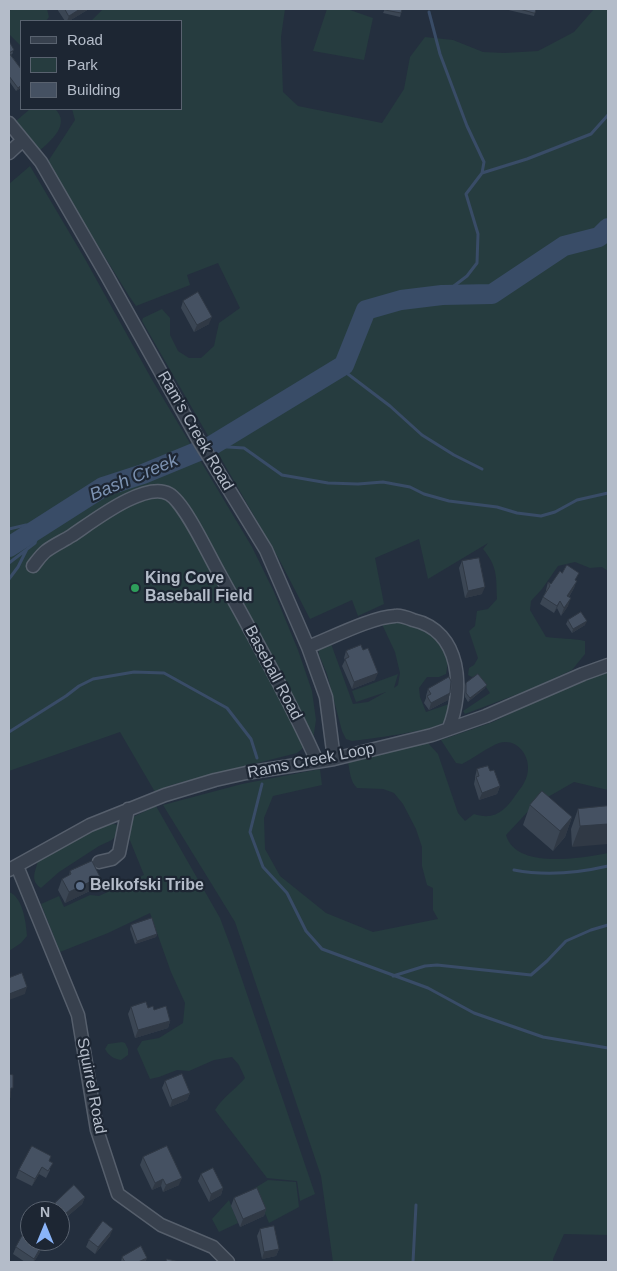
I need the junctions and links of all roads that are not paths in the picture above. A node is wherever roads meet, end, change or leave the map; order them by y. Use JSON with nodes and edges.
{"nodes":[{"id":1,"x":9,"y":123,"type":"edge"},
{"id":2,"x":23,"y":140,"type":"junction"},
{"id":3,"x":9,"y":153,"type":"edge"},
{"id":4,"x":34,"y":566,"type":"dead end"},
{"id":5,"x":308,"y":647,"type":"junction"},
{"id":6,"x":608,"y":665,"type":"edge"},
{"id":7,"x":449,"y":728,"type":"junction"},
{"id":8,"x":334,"y":759,"type":"junction"},
{"id":9,"x":317,"y":761,"type":"junction"},
{"id":10,"x":128,"y":809,"type":"junction"},
{"id":11,"x":100,"y":862,"type":"dead end"},
{"id":12,"x":13,"y":868,"type":"edge"},
{"id":13,"x":228,"y":1262,"type":"edge"}],
"edges":[{"from":1,"to":2,"type":"street","name":"Ram's Creek Road"},
{"from":2,"to":3,"type":"street"},
{"from":2,"to":5,"type":"street","name":"Ram's Creek Road"},
{"from":4,"to":9,"type":"street","name":"Baseball Road"},
{"from":5,"to":7,"type":"street"},
{"from":5,"to":8,"type":"street","name":"Ram's Creek Road"},
{"from":6,"to":7,"type":"street","name":"Rams Creek Loop"},
{"from":7,"to":8,"type":"street","name":"Rams Creek Loop"},
{"from":8,"to":9,"type":"street","name":"Rams Creek Loop"},
{"from":9,"to":10,"type":"street","name":"Rams Creek Loop"},
{"from":10,"to":11,"type":"street"},
{"from":10,"to":12,"type":"street","name":"Rams Creek Loop"},
{"from":12,"to":13,"type":"street","name":"Squirrel Road"}]}
